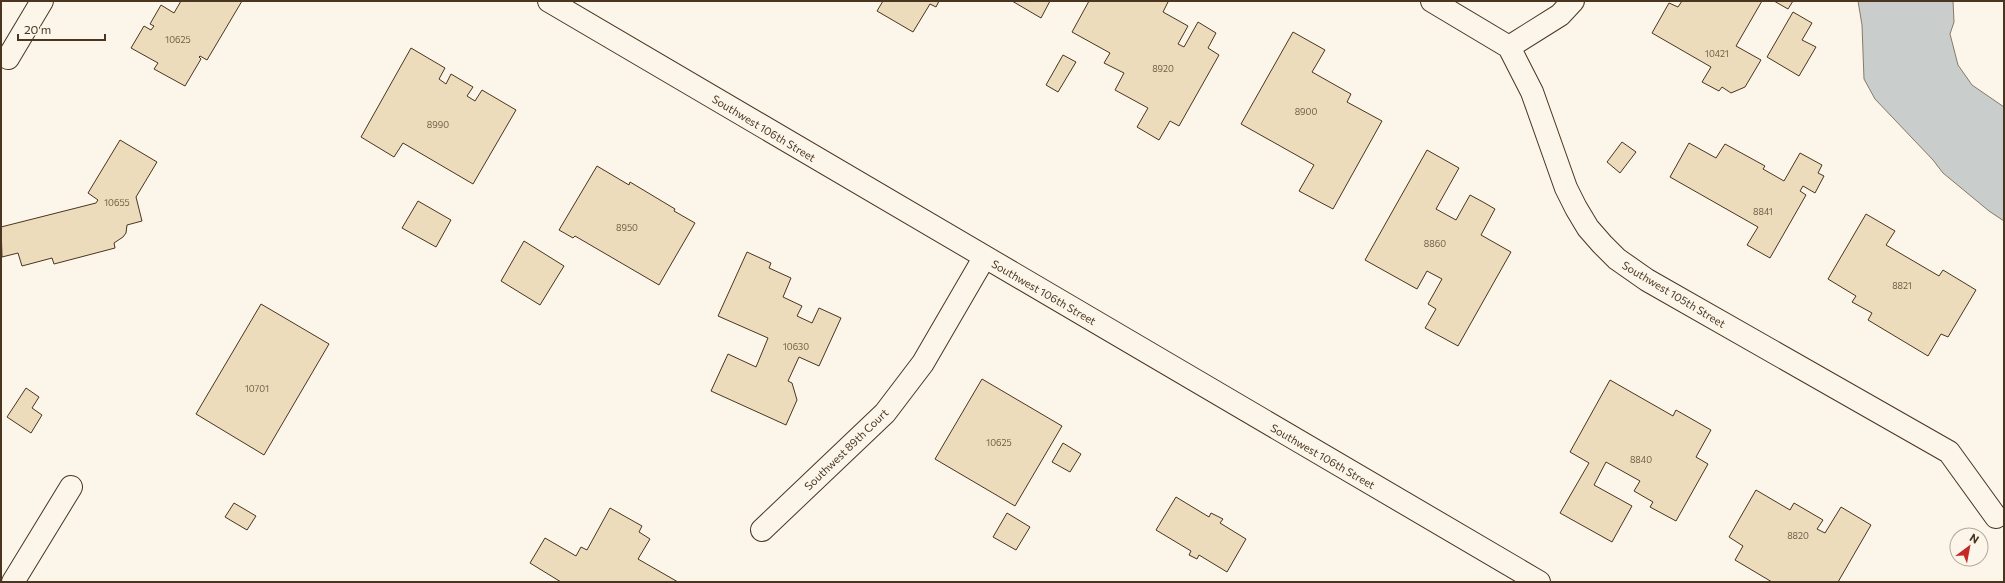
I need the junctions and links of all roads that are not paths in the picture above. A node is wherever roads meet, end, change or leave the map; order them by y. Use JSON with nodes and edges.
{"nodes":[{"id":1,"x":42,"y":1,"type":"edge"},
{"id":2,"x":549,"y":1,"type":"edge"},
{"id":3,"x":1432,"y":1,"type":"edge"},
{"id":4,"x":1573,"y":1,"type":"edge"},
{"id":5,"x":1509,"y":47,"type":"junction"},
{"id":6,"x":8,"y":58,"type":"dead end"},
{"id":7,"x":984,"y":258,"type":"junction"},
{"id":8,"x":71,"y":487,"type":"dead end"},
{"id":9,"x":1996,"y":517,"type":"dead end"},
{"id":10,"x":762,"y":530,"type":"dead end"},
{"id":11,"x":13,"y":582,"type":"edge"},
{"id":12,"x":1539,"y":582,"type":"edge"}],
"edges":[{"from":1,"to":6,"type":"street"},
{"from":2,"to":7,"type":"street","name":"Southwest 106th Street"},
{"from":3,"to":5,"type":"street"},
{"from":4,"to":5,"type":"street"},
{"from":5,"to":9,"type":"street","name":"Southwest 105th Street"},
{"from":7,"to":10,"type":"street","name":"Southwest 89th Court"},
{"from":7,"to":12,"type":"street","name":"Southwest 106th Street"},
{"from":8,"to":11,"type":"street"}]}
